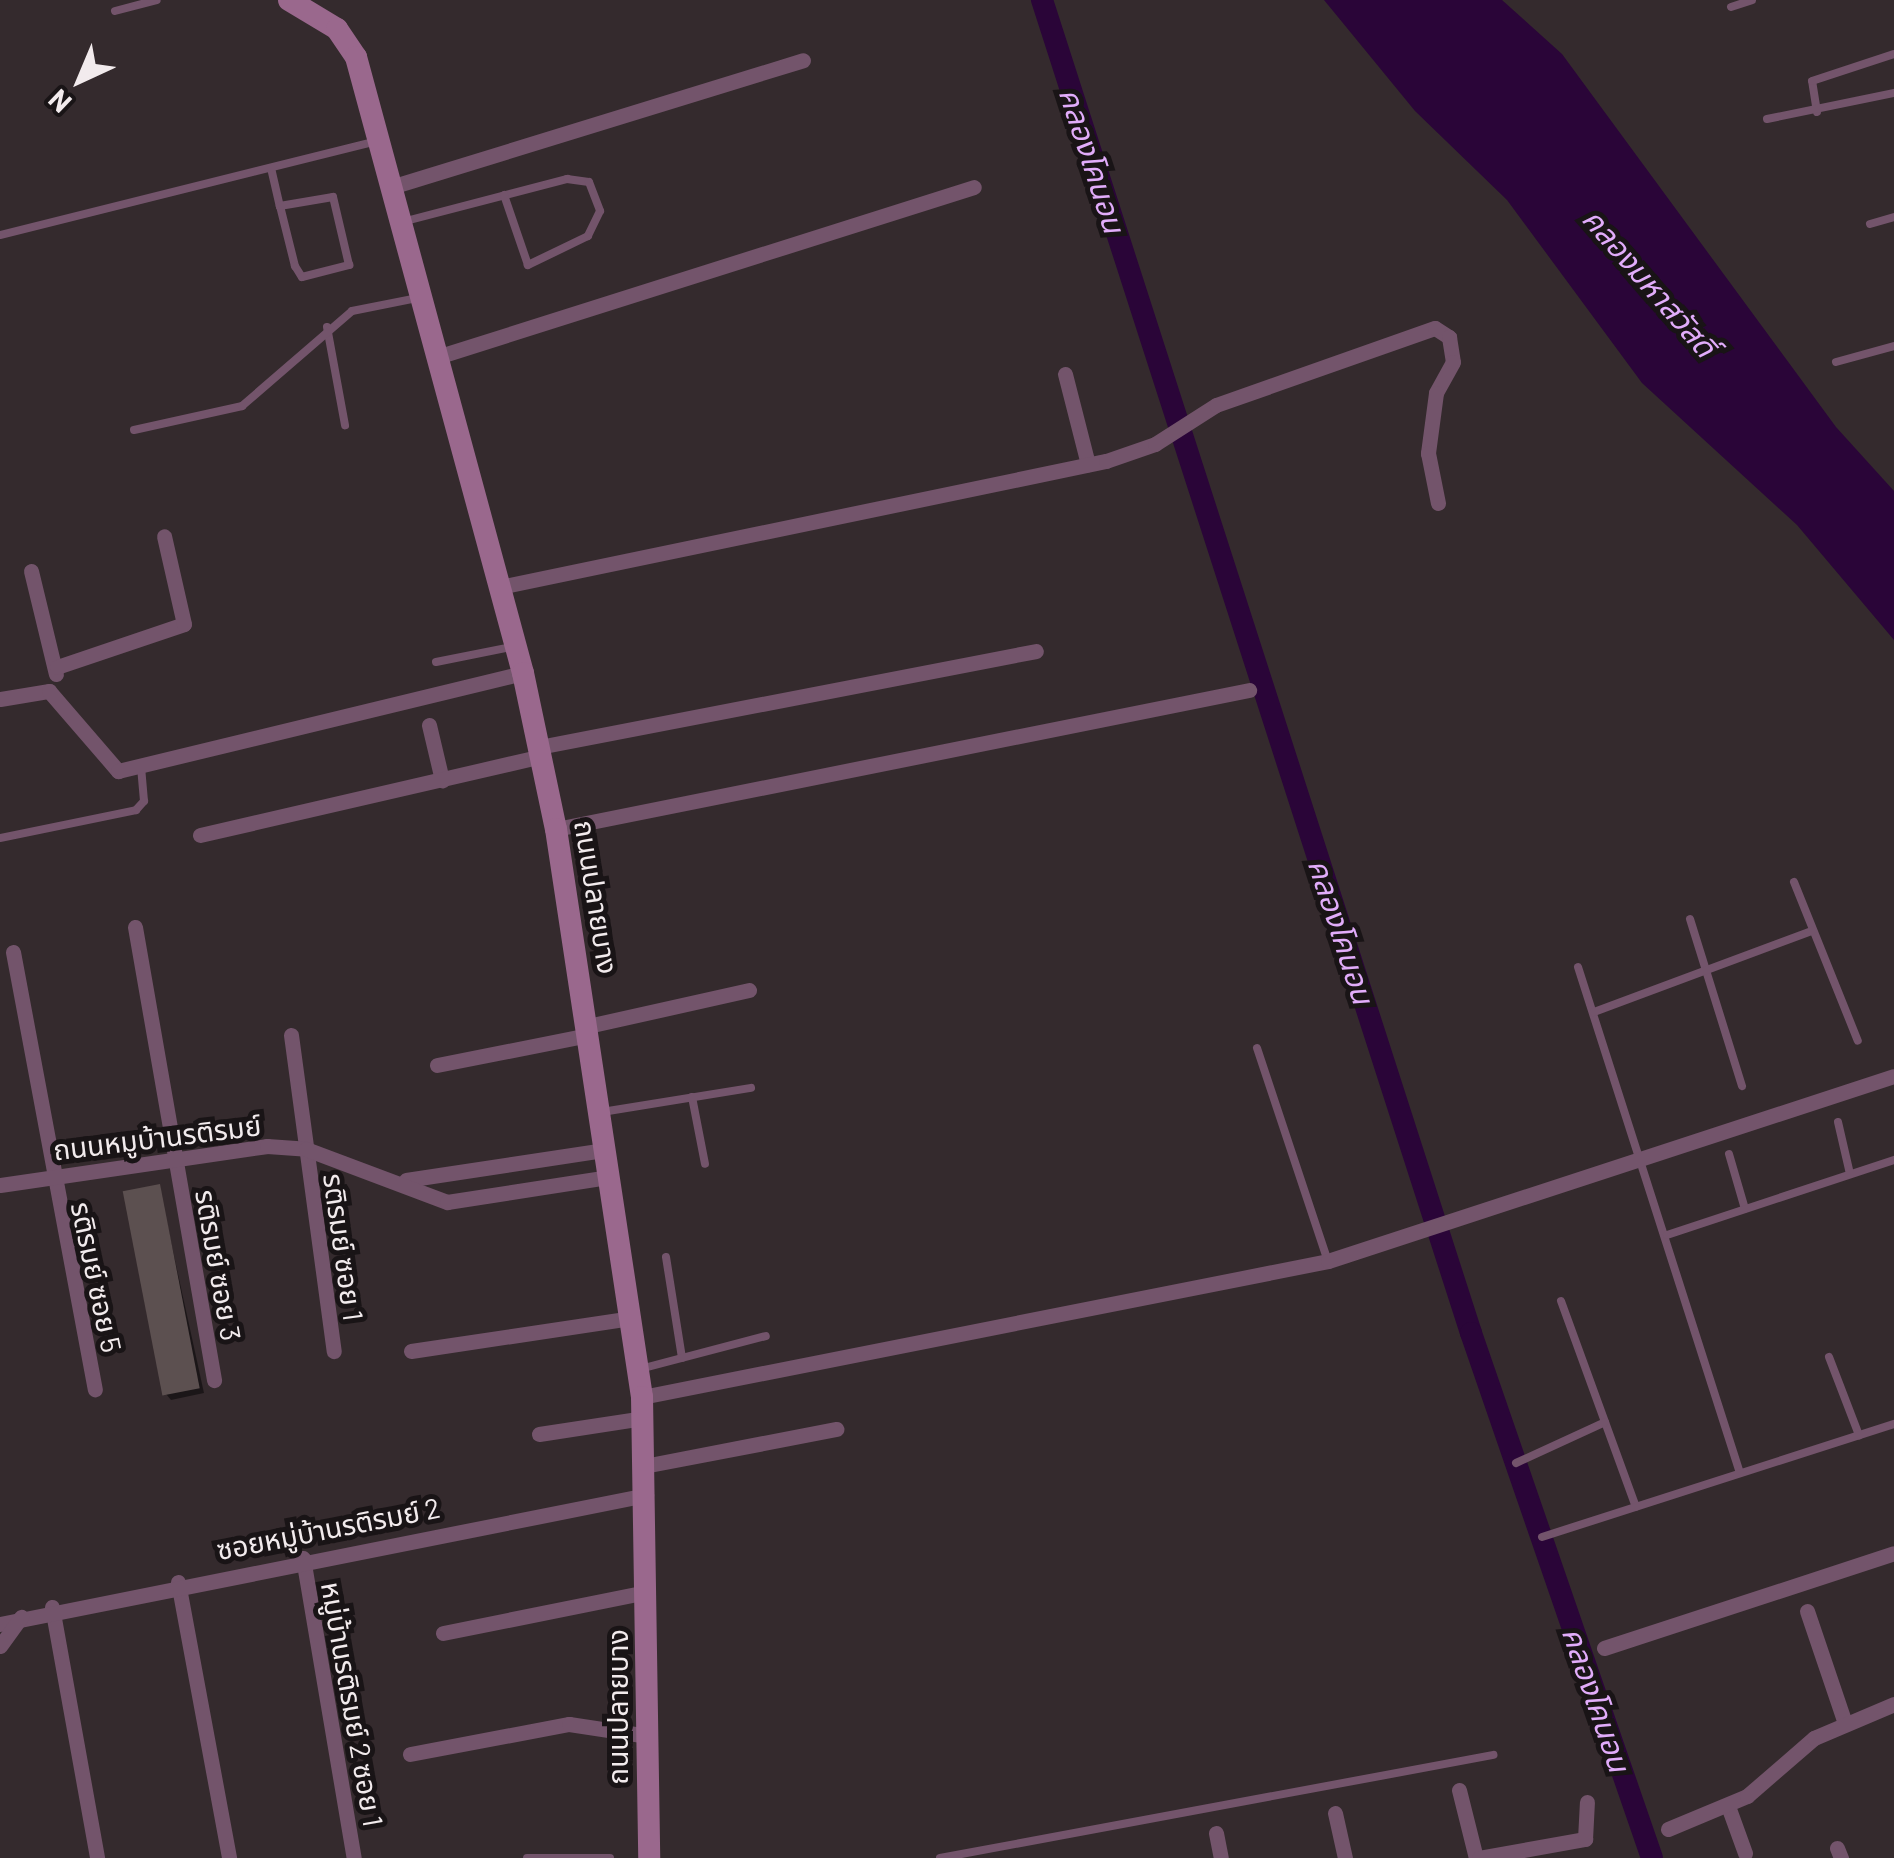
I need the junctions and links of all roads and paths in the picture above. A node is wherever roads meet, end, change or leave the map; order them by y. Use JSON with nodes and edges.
{"nodes":[{"id":1,"x":157,"y":0,"type":"edge"},
{"id":2,"x":289,"y":0,"type":"edge"},
{"id":3,"x":1752,"y":0,"type":"edge"},
{"id":4,"x":1731,"y":7,"type":"dead end"},
{"id":5,"x":115,"y":11,"type":"dead end"},
{"id":6,"x":1894,"y":54,"type":"edge"},
{"id":7,"x":804,"y":60,"type":"dead end"},
{"id":8,"x":1894,"y":93,"type":"edge"},
{"id":9,"x":1817,"y":112,"type":"junction"},
{"id":10,"x":1767,"y":120,"type":"dead end"},
{"id":11,"x":379,"y":141,"type":"junction"},
{"id":12,"x":271,"y":168,"type":"junction"},
{"id":13,"x":391,"y":187,"type":"junction"},
{"id":14,"x":974,"y":187,"type":"dead end"},
{"id":15,"x":504,"y":195,"type":"junction"},
{"id":16,"x":280,"y":206,"type":"junction"},
{"id":17,"x":1894,"y":217,"type":"edge"},
{"id":18,"x":401,"y":222,"type":"junction"},
{"id":19,"x":1870,"y":224,"type":"dead end"},
{"id":20,"x":0,"y":235,"type":"edge"},
{"id":21,"x":421,"y":297,"type":"junction"},
{"id":22,"x":327,"y":327,"type":"junction"},
{"id":23,"x":1894,"y":346,"type":"edge"},
{"id":24,"x":438,"y":357,"type":"junction"},
{"id":25,"x":1836,"y":362,"type":"dead end"},
{"id":26,"x":1065,"y":374,"type":"dead end"},
{"id":27,"x":345,"y":426,"type":"dead end"},
{"id":28,"x":134,"y":430,"type":"dead end"},
{"id":29,"x":1088,"y":464,"type":"junction"},
{"id":30,"x":1438,"y":503,"type":"dead end"},
{"id":31,"x":164,"y":536,"type":"dead end"},
{"id":32,"x":31,"y":572,"type":"dead end"},
{"id":33,"x":500,"y":587,"type":"junction"},
{"id":34,"x":516,"y":646,"type":"junction"},
{"id":35,"x":1036,"y":651,"type":"dead end"},
{"id":36,"x":436,"y":662,"type":"dead end"},
{"id":37,"x":57,"y":667,"type":"junction"},
{"id":38,"x":524,"y":673,"type":"junction"},
{"id":39,"x":1249,"y":690,"type":"dead end"},
{"id":40,"x":49,"y":691,"type":"junction"},
{"id":41,"x":0,"y":699,"type":"edge"},
{"id":42,"x":429,"y":726,"type":"dead end"},
{"id":43,"x":540,"y":751,"type":"junction"},
{"id":44,"x":141,"y":767,"type":"junction"},
{"id":45,"x":442,"y":780,"type":"junction"},
{"id":46,"x":556,"y":828,"type":"junction"},
{"id":47,"x":200,"y":835,"type":"dead end"},
{"id":48,"x":0,"y":838,"type":"edge"},
{"id":49,"x":1794,"y":882,"type":"dead end"},
{"id":50,"x":1690,"y":919,"type":"dead end"},
{"id":51,"x":135,"y":927,"type":"dead end"},
{"id":52,"x":1812,"y":931,"type":"junction"},
{"id":53,"x":13,"y":952,"type":"dead end"},
{"id":54,"x":1578,"y":966,"type":"dead end"},
{"id":55,"x":1704,"y":971,"type":"junction"},
{"id":56,"x":749,"y":990,"type":"dead end"},
{"id":57,"x":1594,"y":1012,"type":"junction"},
{"id":58,"x":589,"y":1031,"type":"junction"},
{"id":59,"x":291,"y":1034,"type":"dead end"},
{"id":60,"x":1858,"y":1041,"type":"dead end"},
{"id":61,"x":1257,"y":1048,"type":"dead end"},
{"id":62,"x":437,"y":1066,"type":"dead end"},
{"id":63,"x":1894,"y":1076,"type":"edge"},
{"id":64,"x":1742,"y":1086,"type":"dead end"},
{"id":65,"x":751,"y":1088,"type":"dead end"},
{"id":66,"x":692,"y":1097,"type":"junction"},
{"id":67,"x":600,"y":1112,"type":"junction"},
{"id":68,"x":1838,"y":1122,"type":"dead end"},
{"id":69,"x":306,"y":1149,"type":"junction"},
{"id":70,"x":605,"y":1150,"type":"junction"},
{"id":71,"x":1642,"y":1154,"type":"junction"},
{"id":72,"x":1729,"y":1154,"type":"dead end"},
{"id":73,"x":174,"y":1158,"type":"junction"},
{"id":74,"x":1894,"y":1160,"type":"edge"},
{"id":75,"x":705,"y":1164,"type":"dead end"},
{"id":76,"x":1850,"y":1174,"type":"junction"},
{"id":77,"x":51,"y":1176,"type":"junction"},
{"id":78,"x":609,"y":1176,"type":"junction"},
{"id":79,"x":406,"y":1180,"type":"junction"},
{"id":80,"x":0,"y":1185,"type":"edge"},
{"id":81,"x":1745,"y":1209,"type":"junction"},
{"id":82,"x":1667,"y":1235,"type":"junction"},
{"id":83,"x":666,"y":1257,"type":"dead end"},
{"id":84,"x":1328,"y":1261,"type":"junction"},
{"id":85,"x":1560,"y":1301,"type":"dead end"},
{"id":86,"x":631,"y":1318,"type":"junction"},
{"id":87,"x":766,"y":1336,"type":"dead end"},
{"id":88,"x":334,"y":1351,"type":"dead end"},
{"id":89,"x":411,"y":1351,"type":"dead end"},
{"id":90,"x":682,"y":1358,"type":"junction"},
{"id":91,"x":1829,"y":1358,"type":"dead end"},
{"id":92,"x":638,"y":1369,"type":"junction"},
{"id":93,"x":214,"y":1380,"type":"dead end"},
{"id":94,"x":95,"y":1389,"type":"dead end"},
{"id":95,"x":642,"y":1408,"type":"junction"},
{"id":96,"x":1605,"y":1422,"type":"junction"},
{"id":97,"x":1894,"y":1424,"type":"edge"},
{"id":98,"x":836,"y":1430,"type":"dead end"},
{"id":99,"x":539,"y":1434,"type":"dead end"},
{"id":100,"x":1859,"y":1435,"type":"junction"},
{"id":101,"x":1516,"y":1463,"type":"dead end"},
{"id":102,"x":644,"y":1466,"type":"junction"},
{"id":103,"x":1740,"y":1473,"type":"junction"},
{"id":104,"x":646,"y":1495,"type":"junction"},
{"id":105,"x":1636,"y":1507,"type":"junction"},
{"id":106,"x":1542,"y":1537,"type":"dead end"},
{"id":107,"x":1894,"y":1553,"type":"edge"},
{"id":108,"x":303,"y":1558,"type":"junction"},
{"id":109,"x":178,"y":1582,"type":"junction"},
{"id":110,"x":646,"y":1592,"type":"junction"},
{"id":111,"x":52,"y":1607,"type":"junction"},
{"id":112,"x":1807,"y":1611,"type":"dead end"},
{"id":113,"x":21,"y":1617,"type":"junction"},
{"id":114,"x":0,"y":1624,"type":"edge"},
{"id":115,"x":443,"y":1633,"type":"dead end"},
{"id":116,"x":0,"y":1646,"type":"edge"},
{"id":117,"x":1604,"y":1648,"type":"dead end"},
{"id":118,"x":1894,"y":1704,"type":"edge"},
{"id":119,"x":1845,"y":1723,"type":"junction"},
{"id":120,"x":648,"y":1736,"type":"junction"},
{"id":121,"x":410,"y":1754,"type":"dead end"},
{"id":122,"x":1493,"y":1755,"type":"dead end"},
{"id":123,"x":1459,"y":1790,"type":"dead end"},
{"id":124,"x":1587,"y":1802,"type":"dead end"},
{"id":125,"x":1728,"y":1806,"type":"junction"},
{"id":126,"x":1335,"y":1813,"type":"dead end"},
{"id":127,"x":1668,"y":1830,"type":"dead end"},
{"id":128,"x":1216,"y":1833,"type":"dead end"},
{"id":129,"x":1745,"y":1853,"type":"dead end"},
{"id":130,"x":97,"y":1858,"type":"edge"},
{"id":131,"x":228,"y":1858,"type":"edge"},
{"id":132,"x":354,"y":1858,"type":"edge"},
{"id":133,"x":527,"y":1858,"type":"edge"},
{"id":134,"x":610,"y":1858,"type":"edge"},
{"id":135,"x":649,"y":1858,"type":"edge"},
{"id":136,"x":940,"y":1858,"type":"edge"},
{"id":137,"x":1221,"y":1858,"type":"edge"},
{"id":138,"x":1345,"y":1858,"type":"edge"},
{"id":139,"x":1477,"y":1858,"type":"edge"}],
"edges":[{"from":1,"to":5,"type":"lane"},
{"from":2,"to":11,"type":"street","name":"ถนนปลายบาง"},
{"from":3,"to":4,"type":"lane"},
{"from":6,"to":9,"type":"lane"},
{"from":7,"to":13,"type":"street"},
{"from":8,"to":9,"type":"lane"},
{"from":9,"to":10,"type":"lane"},
{"from":11,"to":12,"type":"lane"},
{"from":11,"to":13,"type":"street","name":"ถนนปลายบาง"},
{"from":12,"to":16,"type":"lane"},
{"from":12,"to":20,"type":"lane"},
{"from":13,"to":18,"type":"street","name":"ถนนปลายบาง"},
{"from":14,"to":24,"type":"street"},
{"from":15,"to":15,"type":"lane"},
{"from":15,"to":18,"type":"lane"},
{"from":16,"to":16,"type":"lane"},
{"from":17,"to":19,"type":"lane"},
{"from":18,"to":21,"type":"street","name":"ถนนปลายบาง"},
{"from":21,"to":22,"type":"lane"},
{"from":21,"to":24,"type":"street","name":"ถนนปลายบาง"},
{"from":22,"to":27,"type":"lane"},
{"from":22,"to":28,"type":"lane"},
{"from":23,"to":25,"type":"lane"},
{"from":24,"to":33,"type":"street","name":"ถนนปลายบาง"},
{"from":26,"to":29,"type":"street"},
{"from":29,"to":30,"type":"street"},
{"from":29,"to":33,"type":"street"},
{"from":31,"to":37,"type":"street"},
{"from":32,"to":37,"type":"street"},
{"from":33,"to":34,"type":"street","name":"ถนนปลายบาง"},
{"from":34,"to":36,"type":"lane"},
{"from":34,"to":38,"type":"street","name":"ถนนปลายบาง"},
{"from":35,"to":43,"type":"street"},
{"from":37,"to":40,"type":"street"},
{"from":38,"to":43,"type":"street","name":"ถนนปลายบาง"},
{"from":38,"to":44,"type":"street"},
{"from":39,"to":46,"type":"street"},
{"from":40,"to":41,"type":"street"},
{"from":40,"to":44,"type":"street"},
{"from":42,"to":45,"type":"street"},
{"from":43,"to":45,"type":"street"},
{"from":43,"to":46,"type":"street","name":"ถนนปลายบาง"},
{"from":44,"to":48,"type":"lane"},
{"from":45,"to":47,"type":"street"},
{"from":46,"to":58,"type":"street","name":"ถนนปลายบาง"},
{"from":49,"to":52,"type":"lane"},
{"from":50,"to":55,"type":"lane"},
{"from":51,"to":73,"type":"street","name":"รติรมย์ ซอย 3"},
{"from":52,"to":55,"type":"lane"},
{"from":52,"to":60,"type":"lane"},
{"from":53,"to":77,"type":"street","name":"รติรมย์ ซอย 5"},
{"from":54,"to":57,"type":"lane"},
{"from":55,"to":57,"type":"lane"},
{"from":55,"to":64,"type":"lane"},
{"from":56,"to":58,"type":"street"},
{"from":57,"to":71,"type":"lane"},
{"from":58,"to":62,"type":"street"},
{"from":58,"to":67,"type":"street","name":"ถนนปลายบาง"},
{"from":59,"to":69,"type":"street","name":"รติรมย์ ซอย 1"},
{"from":61,"to":84,"type":"lane"},
{"from":63,"to":71,"type":"street"},
{"from":65,"to":66,"type":"lane"},
{"from":66,"to":67,"type":"lane"},
{"from":66,"to":75,"type":"lane"},
{"from":67,"to":70,"type":"street","name":"ถนนปลายบาง"},
{"from":68,"to":76,"type":"lane"},
{"from":69,"to":73,"type":"street","name":"ถนนหมูบ้านรติรมย์"},
{"from":69,"to":79,"type":"street","name":"ถนนหมูบ้านรติรมย์"},
{"from":69,"to":88,"type":"street","name":"รติรมย์ ซอย 1"},
{"from":70,"to":78,"type":"street","name":"ถนนปลายบาง"},
{"from":70,"to":79,"type":"street"},
{"from":71,"to":82,"type":"lane"},
{"from":71,"to":84,"type":"street"},
{"from":72,"to":81,"type":"lane"},
{"from":73,"to":77,"type":"street","name":"ถนนหมูบ้านรติรมย์"},
{"from":73,"to":93,"type":"street","name":"รติรมย์ ซอย 3"},
{"from":74,"to":76,"type":"lane"},
{"from":76,"to":81,"type":"lane"},
{"from":77,"to":80,"type":"street","name":"ถนนหมูบ้านรติรมย์"},
{"from":77,"to":94,"type":"street","name":"รติรมย์ ซอย 5"},
{"from":78,"to":79,"type":"street","name":"ถนนหมูบ้านรติรมย์"},
{"from":78,"to":86,"type":"street","name":"ถนนปลายบาง"},
{"from":81,"to":82,"type":"lane"},
{"from":82,"to":103,"type":"lane"},
{"from":83,"to":90,"type":"lane"},
{"from":84,"to":95,"type":"street"},
{"from":85,"to":96,"type":"lane"},
{"from":86,"to":89,"type":"street"},
{"from":86,"to":92,"type":"street","name":"ถนนปลายบาง"},
{"from":87,"to":90,"type":"lane"},
{"from":90,"to":92,"type":"lane"},
{"from":91,"to":100,"type":"lane"},
{"from":92,"to":95,"type":"street","name":"ถนนปลายบาง"},
{"from":95,"to":99,"type":"street"},
{"from":95,"to":102,"type":"street","name":"ถนนปลายบาง"},
{"from":96,"to":101,"type":"lane"},
{"from":96,"to":105,"type":"lane"},
{"from":97,"to":100,"type":"lane"},
{"from":98,"to":102,"type":"street"},
{"from":100,"to":103,"type":"lane"},
{"from":102,"to":104,"type":"street","name":"ถนนปลายบาง"},
{"from":103,"to":105,"type":"lane"},
{"from":104,"to":108,"type":"street","name":"ซอยหมู่บ้านรติรมย์ 2"},
{"from":104,"to":110,"type":"street","name":"ถนนปลายบาง"},
{"from":105,"to":106,"type":"lane"},
{"from":107,"to":117,"type":"street"},
{"from":108,"to":109,"type":"street","name":"ซอยหมู่บ้านรติรมย์ 2"},
{"from":108,"to":132,"type":"street","name":"หมู่บ้านรติรมย์ 2 ซอย 1"},
{"from":109,"to":111,"type":"street","name":"ซอยหมู่บ้านรติรมย์ 2"},
{"from":109,"to":131,"type":"street"},
{"from":110,"to":115,"type":"street"},
{"from":110,"to":120,"type":"street","name":"ถนนปลายบาง"},
{"from":111,"to":113,"type":"street","name":"ซอยหมู่บ้านรติรมย์ 2"},
{"from":111,"to":130,"type":"street"},
{"from":112,"to":119,"type":"street"},
{"from":113,"to":114,"type":"street","name":"ซอยหมู่บ้านรติรมย์ 2"},
{"from":113,"to":116,"type":"street"},
{"from":118,"to":119,"type":"street"},
{"from":119,"to":125,"type":"street"},
{"from":120,"to":121,"type":"street"},
{"from":120,"to":135,"type":"street","name":"ถนนปลายบาง"},
{"from":122,"to":136,"type":"lane"},
{"from":123,"to":139,"type":"street"},
{"from":124,"to":139,"type":"street"},
{"from":125,"to":127,"type":"street"},
{"from":125,"to":129,"type":"street"},
{"from":126,"to":138,"type":"street"},
{"from":128,"to":137,"type":"street"},
{"from":133,"to":134,"type":"lane"}]}
